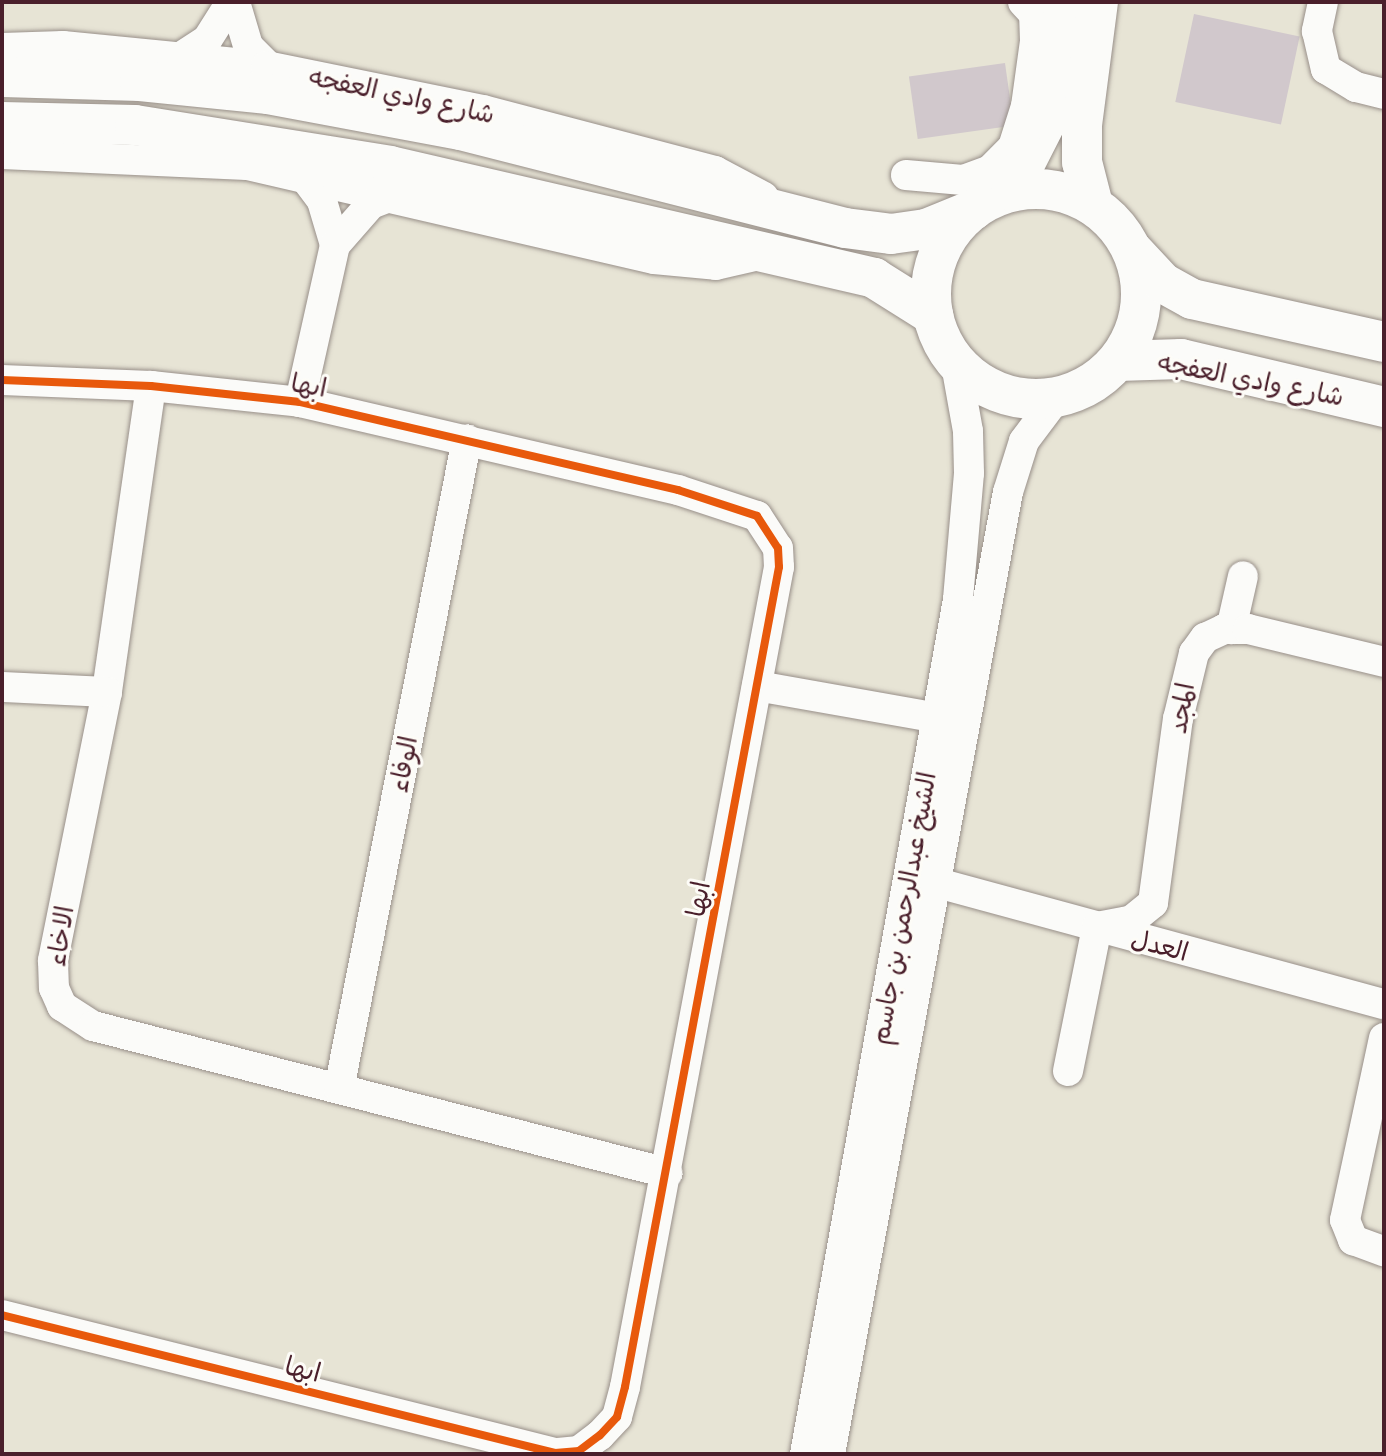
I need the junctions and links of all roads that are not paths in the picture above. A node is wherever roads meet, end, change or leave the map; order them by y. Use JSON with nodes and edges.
{"nodes":[{"id":1,"x":233,"y":2,"type":"edge"},
{"id":2,"x":1023,"y":2,"type":"edge"},
{"id":3,"x":1065,"y":2,"type":"edge"},
{"id":4,"x":1098,"y":2,"type":"edge"},
{"id":5,"x":1323,"y":2,"type":"edge"},
{"id":6,"x":2,"y":48,"type":"edge"},
{"id":7,"x":182,"y":57,"type":"junction"},
{"id":8,"x":266,"y":66,"type":"junction"},
{"id":9,"x":2,"y":77,"type":"edge"},
{"id":10,"x":140,"y":81,"type":"junction"},
{"id":11,"x":1384,"y":94,"type":"edge"},
{"id":12,"x":332,"y":106,"type":"junction"},
{"id":13,"x":2,"y":122,"type":"edge"},
{"id":14,"x":268,"y":144,"type":"junction"},
{"id":15,"x":2,"y":154,"type":"edge"},
{"id":16,"x":304,"y":175,"type":"junction"},
{"id":17,"x":906,"y":175,"type":"dead end"},
{"id":18,"x":462,"y":183,"type":"junction"},
{"id":19,"x":1011,"y":191,"type":"junction"},
{"id":20,"x":388,"y":195,"type":"junction"},
{"id":21,"x":1093,"y":205,"type":"junction"},
{"id":22,"x":973,"y":210,"type":"junction"},
{"id":23,"x":786,"y":212,"type":"junction"},
{"id":24,"x":335,"y":245,"type":"junction"},
{"id":25,"x":1133,"y":251,"type":"junction"},
{"id":26,"x":763,"y":254,"type":"junction"},
{"id":27,"x":933,"y":315,"type":"junction"},
{"id":28,"x":1384,"y":342,"type":"edge"},
{"id":29,"x":955,"y":359,"type":"junction"},
{"id":30,"x":1118,"y":361,"type":"junction"},
{"id":31,"x":2,"y":380,"type":"edge"},
{"id":32,"x":151,"y":386,"type":"junction"},
{"id":33,"x":1057,"y":397,"type":"junction"},
{"id":34,"x":300,"y":402,"type":"junction"},
{"id":35,"x":1384,"y":407,"type":"edge"},
{"id":36,"x":467,"y":439,"type":"junction"},
{"id":37,"x":1243,"y":576,"type":"dead end"},
{"id":38,"x":1231,"y":629,"type":"junction"},
{"id":39,"x":1384,"y":662,"type":"edge"},
{"id":40,"x":757,"y":686,"type":"junction"},
{"id":41,"x":2,"y":687,"type":"edge"},
{"id":42,"x":107,"y":692,"type":"junction"},
{"id":43,"x":952,"y":720,"type":"junction"},
{"id":44,"x":923,"y":880,"type":"junction"},
{"id":45,"x":1097,"y":927,"type":"junction"},
{"id":46,"x":1384,"y":1004,"type":"edge"},
{"id":47,"x":1384,"y":1038,"type":"edge"},
{"id":48,"x":1068,"y":1071,"type":"dead end"},
{"id":49,"x":339,"y":1089,"type":"junction"},
{"id":50,"x":667,"y":1173,"type":"junction"},
{"id":51,"x":1384,"y":1251,"type":"edge"},
{"id":52,"x":2,"y":1315,"type":"edge"},
{"id":53,"x":805,"y":1454,"type":"edge"},
{"id":54,"x":830,"y":1454,"type":"edge"}],
"edges":[{"from":1,"to":7,"type":"street"},
{"from":1,"to":8,"type":"street"},
{"from":2,"to":17,"type":"street"},
{"from":3,"to":19,"type":"main road"},
{"from":4,"to":21,"type":"main road"},
{"from":5,"to":11,"type":"street"},
{"from":6,"to":7,"type":"street","name":"شارع وادي العفجه"},
{"from":7,"to":8,"type":"street","name":"شارع وادي العفجه"},
{"from":7,"to":10,"type":"street"},
{"from":8,"to":12,"type":"street"},
{"from":8,"to":23,"type":"street","name":"شارع وادي العفجه"},
{"from":9,"to":10,"type":"main road","name":"شارع وادي العفجه"},
{"from":10,"to":12,"type":"main road","name":"شارع وادي العفجه"},
{"from":12,"to":23,"type":"main road","name":"شارع وادي العفجه"},
{"from":13,"to":14,"type":"main road"},
{"from":14,"to":16,"type":"street","name":"ابها"},
{"from":14,"to":18,"type":"main road"},
{"from":15,"to":16,"type":"street"},
{"from":16,"to":20,"type":"street"},
{"from":16,"to":24,"type":"street","name":"ابها"},
{"from":18,"to":20,"type":"street","name":"ابها"},
{"from":18,"to":26,"type":"main road"},
{"from":19,"to":21,"type":"main road"},
{"from":19,"to":22,"type":"main road"},
{"from":20,"to":24,"type":"street","name":"ابها"},
{"from":20,"to":26,"type":"street"},
{"from":21,"to":25,"type":"main road"},
{"from":22,"to":23,"type":"main road","name":"شارع وادي العفجه"},
{"from":22,"to":27,"type":"main road"},
{"from":24,"to":34,"type":"street","name":"ابها"},
{"from":25,"to":28,"type":"main road"},
{"from":25,"to":30,"type":"main road"},
{"from":26,"to":27,"type":"main road"},
{"from":27,"to":29,"type":"main road"},
{"from":29,"to":33,"type":"main road"},
{"from":29,"to":43,"type":"street","name":"الشيخ عبدالرحمن بن جاسم"},
{"from":30,"to":33,"type":"main road"},
{"from":30,"to":35,"type":"main road","name":"شارع وادي العفجه"},
{"from":31,"to":32,"type":"street","name":"ابها"},
{"from":32,"to":34,"type":"street","name":"ابها"},
{"from":32,"to":42,"type":"street","name":"الاخاء"},
{"from":33,"to":43,"type":"street","name":"الشيخ عبدالرحمن بن جاسم"},
{"from":34,"to":36,"type":"street","name":"ابها"},
{"from":36,"to":40,"type":"street","name":"ابها"},
{"from":36,"to":49,"type":"street","name":"الوفاء"},
{"from":37,"to":38,"type":"street"},
{"from":38,"to":39,"type":"street"},
{"from":38,"to":45,"type":"street","name":"المجد"},
{"from":40,"to":43,"type":"street"},
{"from":40,"to":50,"type":"street","name":"ابها"},
{"from":41,"to":42,"type":"street"},
{"from":42,"to":49,"type":"street","name":"الاخاء"},
{"from":43,"to":44,"type":"street","name":"الشيخ عبدالرحمن بن جاسم"},
{"from":44,"to":45,"type":"street","name":"العدل"},
{"from":44,"to":53,"type":"street","name":"الشيخ عبدالرحمن بن جاسم"},
{"from":44,"to":54,"type":"street","name":"الشيخ عبدالرحمن بن جاسم"},
{"from":45,"to":46,"type":"street","name":"العدل"},
{"from":45,"to":48,"type":"street"},
{"from":47,"to":51,"type":"street"},
{"from":49,"to":50,"type":"street","name":"الاخاء"},
{"from":50,"to":52,"type":"street","name":"ابها"}]}
